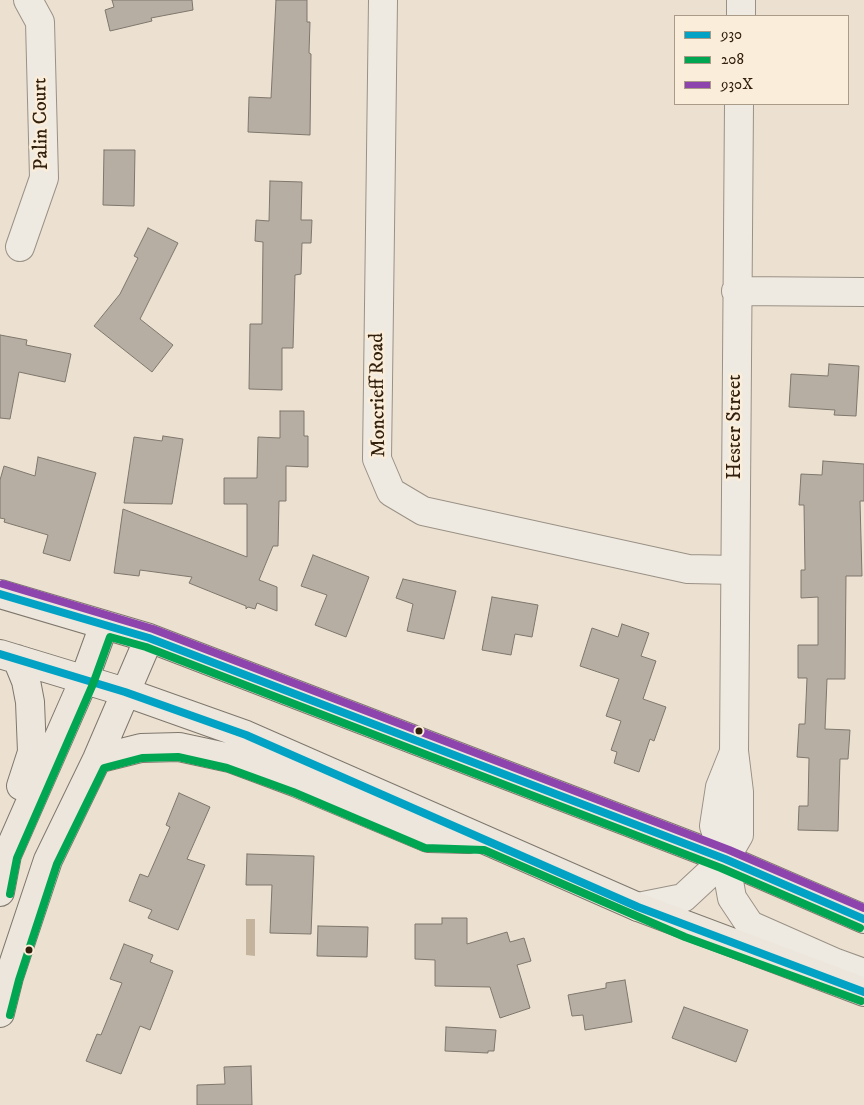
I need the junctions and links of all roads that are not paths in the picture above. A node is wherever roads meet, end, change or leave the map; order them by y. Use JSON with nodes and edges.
{"nodes":[{"id":1,"x":28,"y":0,"type":"edge"},
{"id":2,"x":383,"y":0,"type":"edge"},
{"id":3,"x":741,"y":0,"type":"edge"},
{"id":4,"x":741,"y":15,"type":"edge"},
{"id":5,"x":739,"y":105,"type":"edge"},
{"id":6,"x":20,"y":247,"type":"dead end"},
{"id":7,"x":736,"y":291,"type":"junction"},
{"id":8,"x":864,"y":292,"type":"edge"},
{"id":9,"x":735,"y":570,"type":"junction"},
{"id":10,"x":0,"y":594,"type":"edge"},
{"id":11,"x":104,"y":625,"type":"junction"},
{"id":12,"x":149,"y":638,"type":"junction"},
{"id":13,"x":9,"y":657,"type":"edge"},
{"id":14,"x":84,"y":680,"type":"junction"},
{"id":15,"x":125,"y":692,"type":"junction"},
{"id":16,"x":97,"y":759,"type":"junction"},
{"id":17,"x":486,"y":840,"type":"junction"},
{"id":18,"x":7,"y":855,"type":"junction"},
{"id":19,"x":725,"y":859,"type":"junction"},
{"id":20,"x":0,"y":892,"type":"edge"},
{"id":21,"x":638,"y":908,"type":"junction"},
{"id":22,"x":864,"y":919,"type":"edge"},
{"id":23,"x":864,"y":973,"type":"edge"},
{"id":24,"x":864,"y":992,"type":"edge"},
{"id":25,"x":0,"y":1013,"type":"edge"}],
"edges":[{"from":1,"to":6,"type":"street","name":"Palin Court"},
{"from":2,"to":9,"type":"street","name":"Moncrieff Road"},
{"from":3,"to":4,"type":"street"},
{"from":5,"to":7,"type":"street","name":"Hester Street"},
{"from":7,"to":8,"type":"street"},
{"from":7,"to":9,"type":"street","name":"Hester Street"},
{"from":9,"to":19,"type":"street","name":"Hester Street"},
{"from":10,"to":11,"type":"main road"},
{"from":11,"to":12,"type":"main road"},
{"from":11,"to":14,"type":"main road"},
{"from":12,"to":15,"type":"main road"},
{"from":12,"to":19,"type":"main road"},
{"from":13,"to":14,"type":"main road"},
{"from":13,"to":18,"type":"main road"},
{"from":14,"to":15,"type":"main road"},
{"from":14,"to":18,"type":"main road"},
{"from":15,"to":16,"type":"main road"},
{"from":15,"to":17,"type":"main road"},
{"from":16,"to":17,"type":"main road"},
{"from":16,"to":25,"type":"main road"},
{"from":17,"to":21,"type":"main road"},
{"from":18,"to":20,"type":"main road"},
{"from":19,"to":21,"type":"street","name":"Hester Street"},
{"from":19,"to":22,"type":"main road"},
{"from":19,"to":23,"type":"street"},
{"from":21,"to":24,"type":"main road"}]}
